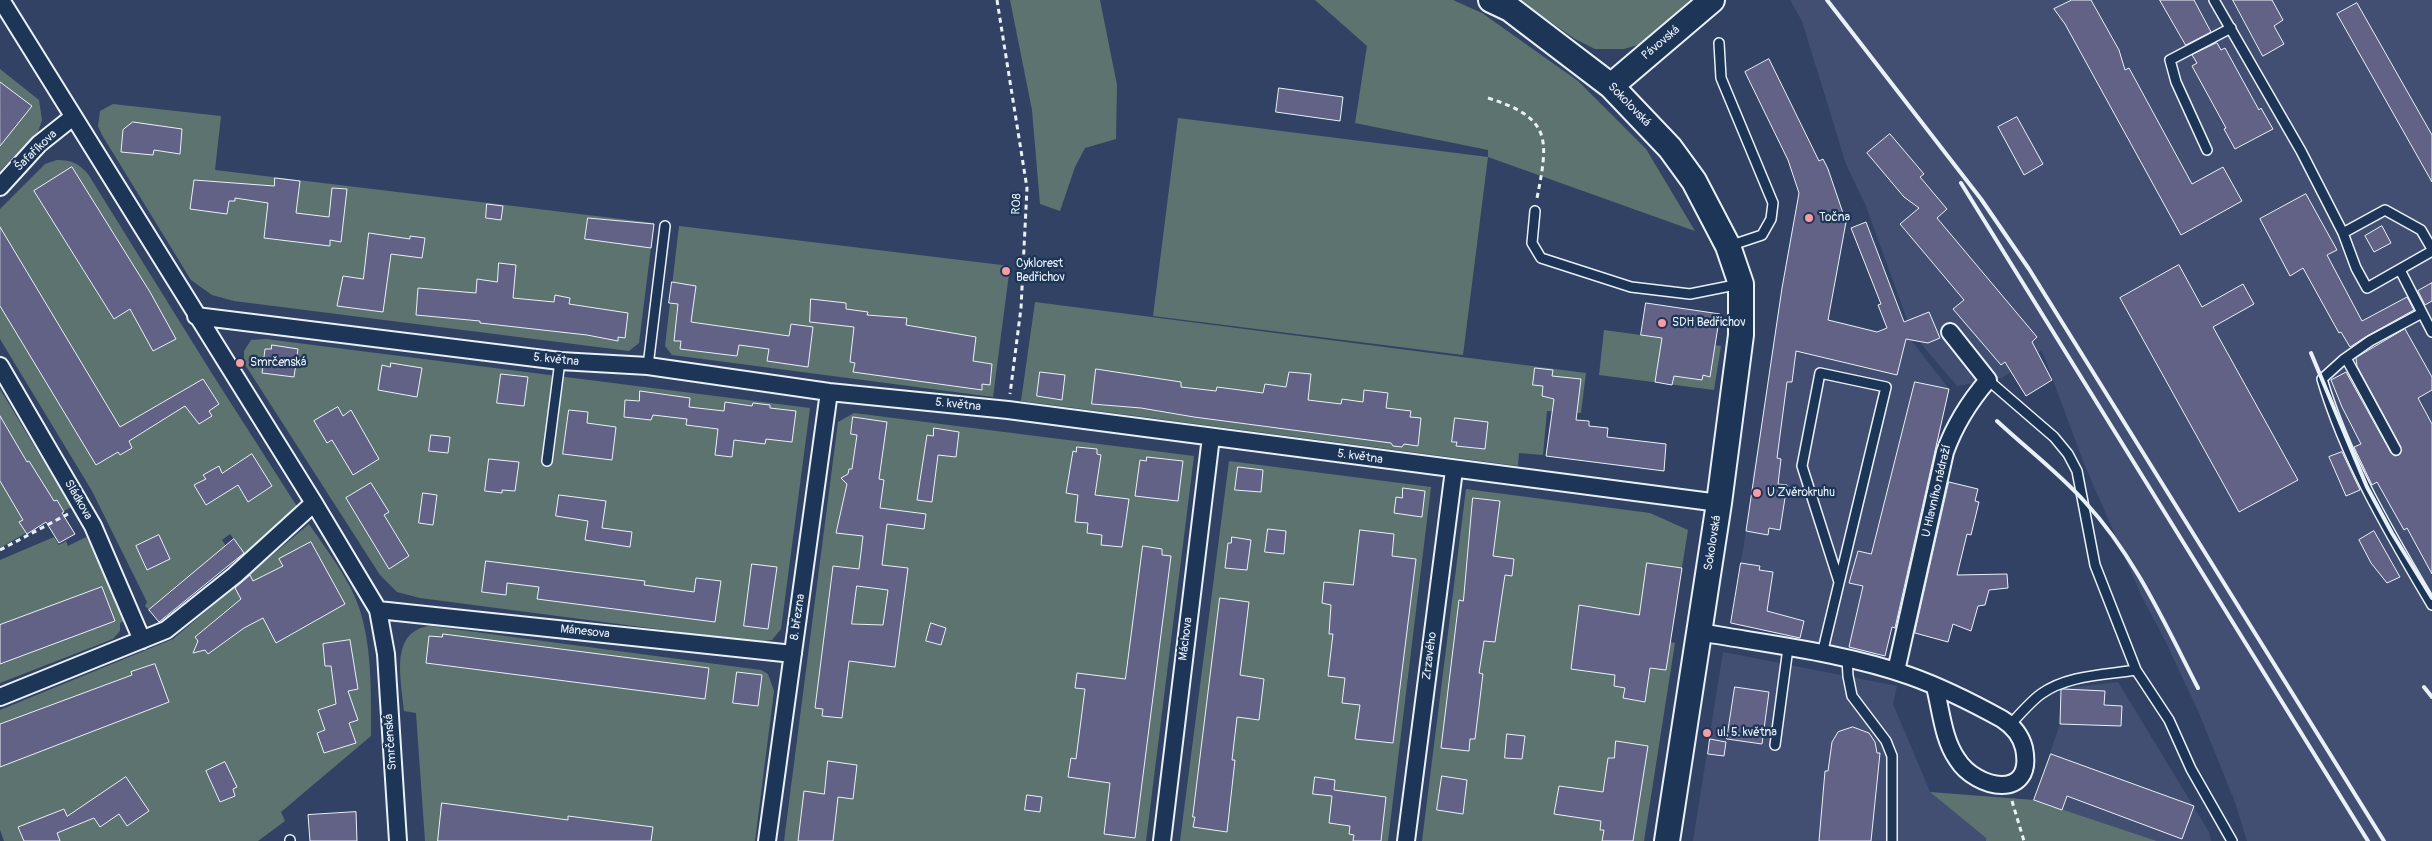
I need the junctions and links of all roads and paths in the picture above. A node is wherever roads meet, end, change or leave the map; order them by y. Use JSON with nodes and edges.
{"nodes":[{"id":1,"x":1,"y":0,"type":"edge"},
{"id":2,"x":997,"y":0,"type":"edge"},
{"id":3,"x":1491,"y":0,"type":"edge"},
{"id":4,"x":1712,"y":0,"type":"edge"},
{"id":5,"x":2214,"y":0,"type":"edge"},
{"id":6,"x":2231,"y":28,"type":"junction"},
{"id":7,"x":1719,"y":43,"type":"dead end"},
{"id":8,"x":1611,"y":86,"type":"junction"},
{"id":9,"x":1488,"y":98,"type":"dead end"},
{"id":10,"x":73,"y":117,"type":"junction"},
{"id":11,"x":2208,"y":150,"type":"dead end"},
{"id":12,"x":0,"y":187,"type":"edge"},
{"id":13,"x":1535,"y":211,"type":"joint"},
{"id":14,"x":665,"y":226,"type":"dead end"},
{"id":15,"x":2342,"y":233,"type":"junction"},
{"id":16,"x":1728,"y":246,"type":"junction"},
{"id":17,"x":2432,"y":250,"type":"edge"},
{"id":18,"x":2400,"y":270,"type":"junction"},
{"id":19,"x":1741,"y":284,"type":"junction"},
{"id":20,"x":2422,"y":312,"type":"junction"},
{"id":21,"x":196,"y":316,"type":"junction"},
{"id":22,"x":1950,"y":332,"type":"dead end"},
{"id":23,"x":2432,"y":332,"type":"edge"},
{"id":24,"x":2346,"y":358,"type":"junction"},
{"id":25,"x":560,"y":361,"type":"junction"},
{"id":26,"x":0,"y":366,"type":"edge"},
{"id":27,"x":648,"y":366,"type":"junction"},
{"id":28,"x":1988,"y":380,"type":"junction"},
{"id":29,"x":828,"y":392,"type":"junction"},
{"id":30,"x":1008,"y":410,"type":"junction"},
{"id":31,"x":1211,"y":438,"type":"junction"},
{"id":32,"x":2396,"y":450,"type":"dead end"},
{"id":33,"x":547,"y":461,"type":"dead end"},
{"id":34,"x":1454,"y":470,"type":"junction"},
{"id":35,"x":314,"y":503,"type":"junction"},
{"id":36,"x":1719,"y":503,"type":"junction"},
{"id":37,"x":82,"y":508,"type":"junction"},
{"id":38,"x":0,"y":550,"type":"edge"},
{"id":39,"x":1839,"y":582,"type":"junction"},
{"id":40,"x":2432,"y":605,"type":"edge"},
{"id":41,"x":378,"y":610,"type":"junction"},
{"id":42,"x":1699,"y":632,"type":"junction"},
{"id":43,"x":142,"y":640,"type":"junction"},
{"id":44,"x":1788,"y":648,"type":"junction"},
{"id":45,"x":793,"y":654,"type":"junction"},
{"id":46,"x":1822,"y":654,"type":"junction"},
{"id":47,"x":1848,"y":659,"type":"junction"},
{"id":48,"x":2136,"y":670,"type":"junction"},
{"id":49,"x":1896,"y":671,"type":"junction"},
{"id":50,"x":1936,"y":686,"type":"junction"},
{"id":51,"x":0,"y":696,"type":"edge"},
{"id":52,"x":2010,"y":724,"type":"junction"},
{"id":53,"x":1775,"y":745,"type":"dead end"},
{"id":54,"x":2007,"y":785,"type":"junction"},
{"id":55,"x":398,"y":841,"type":"edge"},
{"id":56,"x":767,"y":841,"type":"edge"},
{"id":57,"x":1162,"y":841,"type":"edge"},
{"id":58,"x":1406,"y":841,"type":"edge"},
{"id":59,"x":1667,"y":841,"type":"edge"},
{"id":60,"x":1892,"y":841,"type":"edge"},
{"id":61,"x":2024,"y":841,"type":"edge"},
{"id":62,"x":2232,"y":841,"type":"edge"}],
"edges":[{"from":1,"to":10,"type":"street","name":"Smrčenská"},
{"from":2,"to":30,"type":"path","name":"R08"},
{"from":3,"to":8,"type":"street","name":"Sokolovská"},
{"from":4,"to":8,"type":"street","name":"Pávovská"},
{"from":5,"to":6,"type":"lane"},
{"from":6,"to":11,"type":"lane"},
{"from":6,"to":15,"type":"lane"},
{"from":7,"to":16,"type":"lane"},
{"from":8,"to":16,"type":"street","name":"Sokolovská"},
{"from":9,"to":13,"type":"path"},
{"from":10,"to":12,"type":"street","name":"Šafaříkova"},
{"from":10,"to":21,"type":"street","name":"Smrčenská"},
{"from":13,"to":19,"type":"lane"},
{"from":14,"to":27,"type":"lane"},
{"from":15,"to":17,"type":"lane"},
{"from":15,"to":18,"type":"lane"},
{"from":16,"to":19,"type":"street","name":"Sokolovská"},
{"from":17,"to":18,"type":"lane"},
{"from":18,"to":20,"type":"lane"},
{"from":19,"to":36,"type":"street","name":"Sokolovská"},
{"from":20,"to":23,"type":"lane"},
{"from":20,"to":24,"type":"lane"},
{"from":21,"to":25,"type":"street","name":"5. května"},
{"from":21,"to":35,"type":"street","name":"Smrčenská"},
{"from":22,"to":28,"type":"street"},
{"from":24,"to":32,"type":"lane"},
{"from":24,"to":40,"type":"lane"},
{"from":25,"to":27,"type":"street","name":"5. května"},
{"from":25,"to":33,"type":"lane"},
{"from":26,"to":37,"type":"street","name":"Sládkova"},
{"from":27,"to":29,"type":"street","name":"5. května"},
{"from":28,"to":48,"type":"lane"},
{"from":28,"to":49,"type":"street","name":"U Hlavního nádraží"},
{"from":29,"to":30,"type":"street","name":"5. května"},
{"from":29,"to":45,"type":"street","name":"8. března"},
{"from":30,"to":31,"type":"street","name":"5. května"},
{"from":31,"to":34,"type":"street","name":"5. května"},
{"from":31,"to":57,"type":"street","name":"Máchova"},
{"from":34,"to":36,"type":"street","name":"5. května"},
{"from":34,"to":58,"type":"street","name":"Zrzavého"},
{"from":35,"to":41,"type":"street","name":"Smrčenská"},
{"from":35,"to":43,"type":"street"},
{"from":36,"to":42,"type":"street","name":"Sokolovská"},
{"from":37,"to":38,"type":"path"},
{"from":37,"to":43,"type":"street","name":"Sládkova"},
{"from":39,"to":39,"type":"lane"},
{"from":39,"to":46,"type":"lane"},
{"from":41,"to":45,"type":"street","name":"Mánesova"},
{"from":41,"to":55,"type":"street","name":"Smrčenská"},
{"from":42,"to":44,"type":"street"},
{"from":42,"to":59,"type":"street","name":"Sokolovská"},
{"from":43,"to":51,"type":"street"},
{"from":44,"to":46,"type":"street"},
{"from":44,"to":53,"type":"lane"},
{"from":45,"to":56,"type":"street","name":"8. března"},
{"from":46,"to":47,"type":"street"},
{"from":47,"to":49,"type":"street"},
{"from":47,"to":60,"type":"lane"},
{"from":48,"to":52,"type":"lane"},
{"from":48,"to":62,"type":"lane"},
{"from":49,"to":50,"type":"street"},
{"from":50,"to":52,"type":"street"},
{"from":50,"to":54,"type":"street"},
{"from":52,"to":54,"type":"street"},
{"from":54,"to":61,"type":"path"}]}
